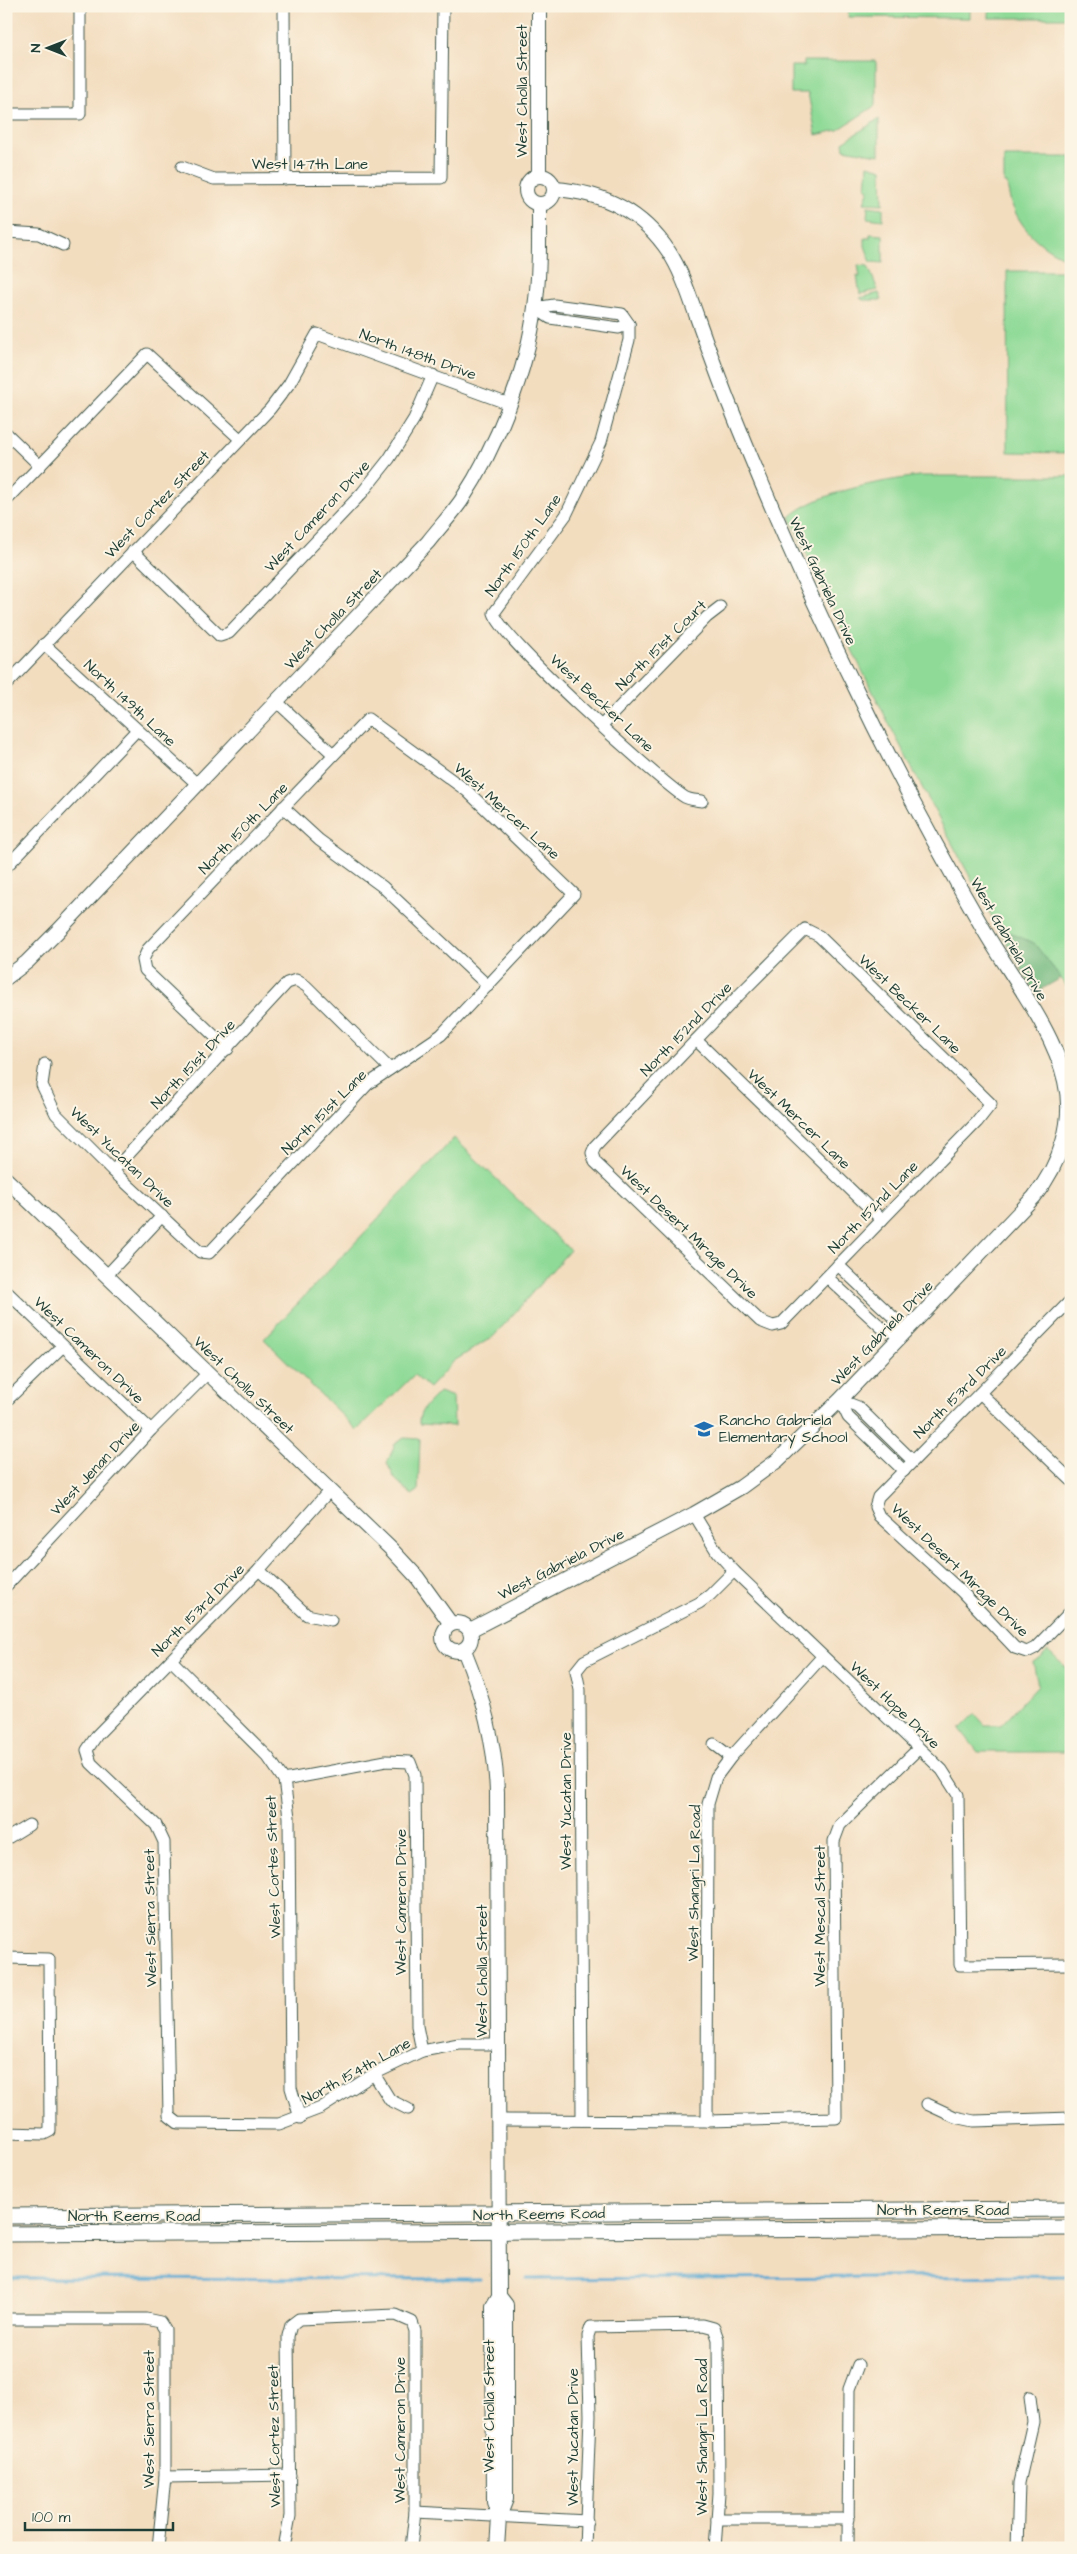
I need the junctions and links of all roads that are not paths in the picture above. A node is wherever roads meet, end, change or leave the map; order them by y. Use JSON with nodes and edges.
{"nodes":[{"id":1,"x":80,"y":6,"type":"edge"},
{"id":2,"x":284,"y":6,"type":"edge"},
{"id":3,"x":443,"y":6,"type":"edge"},
{"id":4,"x":539,"y":6,"type":"edge"},
{"id":5,"x":6,"y":114,"type":"edge"},
{"id":6,"x":182,"y":167,"type":"dead end"},
{"id":7,"x":539,"y":176,"type":"junction"},
{"id":8,"x":286,"y":179,"type":"junction"},
{"id":9,"x":554,"y":188,"type":"junction"},
{"id":10,"x":540,"y":205,"type":"junction"},
{"id":11,"x":6,"y":232,"type":"edge"},
{"id":12,"x":63,"y":245,"type":"dead end"},
{"id":13,"x":535,"y":308,"type":"junction"},
{"id":14,"x":317,"y":334,"type":"joint"},
{"id":15,"x":433,"y":375,"type":"junction"},
{"id":16,"x":509,"y":404,"type":"junction"},
{"id":17,"x":6,"y":433,"type":"edge"},
{"id":18,"x":240,"y":439,"type":"junction"},
{"id":19,"x":40,"y":466,"type":"junction"},
{"id":20,"x":6,"y":501,"type":"edge"},
{"id":21,"x":133,"y":550,"type":"junction"},
{"id":22,"x":720,"y":607,"type":"dead end"},
{"id":23,"x":494,"y":613,"type":"joint"},
{"id":24,"x":44,"y":644,"type":"junction"},
{"id":25,"x":6,"y":685,"type":"edge"},
{"id":26,"x":276,"y":702,"type":"junction"},
{"id":27,"x":368,"y":719,"type":"joint"},
{"id":28,"x":602,"y":725,"type":"junction"},
{"id":29,"x":137,"y":730,"type":"junction"},
{"id":30,"x":333,"y":754,"type":"junction"},
{"id":31,"x":197,"y":784,"type":"junction"},
{"id":32,"x":702,"y":801,"type":"dead end"},
{"id":33,"x":283,"y":807,"type":"junction"},
{"id":34,"x":6,"y":867,"type":"edge"},
{"id":35,"x":574,"y":894,"type":"joint"},
{"id":36,"x":805,"y":929,"type":"joint"},
{"id":37,"x":6,"y":978,"type":"edge"},
{"id":38,"x":488,"y":986,"type":"junction"},
{"id":39,"x":696,"y":1040,"type":"junction"},
{"id":40,"x":228,"y":1049,"type":"junction"},
{"id":41,"x":45,"y":1064,"type":"dead end"},
{"id":42,"x":390,"y":1069,"type":"junction"},
{"id":43,"x":991,"y":1104,"type":"joint"},
{"id":44,"x":592,"y":1153,"type":"joint"},
{"id":45,"x":113,"y":1170,"type":"junction"},
{"id":46,"x":6,"y":1179,"type":"edge"},
{"id":47,"x":162,"y":1216,"type":"junction"},
{"id":48,"x":882,"y":1220,"type":"junction"},
{"id":49,"x":208,"y":1253,"type":"joint"},
{"id":50,"x":838,"y":1265,"type":"junction"},
{"id":51,"x":106,"y":1276,"type":"junction"},
{"id":52,"x":827,"y":1277,"type":"junction"},
{"id":53,"x":6,"y":1291,"type":"edge"},
{"id":54,"x":1071,"y":1300,"type":"edge"},
{"id":55,"x":774,"y":1326,"type":"joint"},
{"id":56,"x":901,"y":1336,"type":"junction"},
{"id":57,"x":63,"y":1346,"type":"junction"},
{"id":58,"x":208,"y":1373,"type":"junction"},
{"id":59,"x":980,"y":1393,"type":"junction"},
{"id":60,"x":840,"y":1400,"type":"junction"},
{"id":61,"x":6,"y":1401,"type":"edge"},
{"id":62,"x":879,"y":1427,"type":"junction"},
{"id":63,"x":151,"y":1430,"type":"junction"},
{"id":64,"x":869,"y":1437,"type":"junction"},
{"id":65,"x":913,"y":1461,"type":"junction"},
{"id":66,"x":904,"y":1471,"type":"junction"},
{"id":67,"x":1071,"y":1480,"type":"edge"},
{"id":68,"x":330,"y":1490,"type":"junction"},
{"id":69,"x":875,"y":1507,"type":"joint"},
{"id":70,"x":694,"y":1514,"type":"junction"},
{"id":71,"x":259,"y":1570,"type":"junction"},
{"id":72,"x":734,"y":1572,"type":"junction"},
{"id":73,"x":6,"y":1586,"type":"edge"},
{"id":74,"x":1071,"y":1611,"type":"edge"},
{"id":75,"x":331,"y":1620,"type":"dead end"},
{"id":76,"x":451,"y":1624,"type":"junction"},
{"id":77,"x":470,"y":1630,"type":"junction"},
{"id":78,"x":464,"y":1650,"type":"junction"},
{"id":79,"x":822,"y":1657,"type":"junction"},
{"id":80,"x":170,"y":1660,"type":"junction"},
{"id":81,"x":714,"y":1744,"type":"dead end"},
{"id":82,"x":918,"y":1748,"type":"junction"},
{"id":83,"x":87,"y":1750,"type":"joint"},
{"id":84,"x":731,"y":1757,"type":"junction"},
{"id":85,"x":284,"y":1780,"type":"junction"},
{"id":86,"x":29,"y":1825,"type":"dead end"},
{"id":87,"x":6,"y":1839,"type":"edge"},
{"id":88,"x":6,"y":1958,"type":"edge"},
{"id":89,"x":1071,"y":1964,"type":"edge"},
{"id":90,"x":499,"y":2044,"type":"junction"},
{"id":91,"x":422,"y":2051,"type":"junction"},
{"id":92,"x":374,"y":2074,"type":"junction"},
{"id":93,"x":927,"y":2104,"type":"dead end"},
{"id":94,"x":408,"y":2109,"type":"dead end"},
{"id":95,"x":169,"y":2116,"type":"joint"},
{"id":96,"x":300,"y":2118,"type":"junction"},
{"id":97,"x":1071,"y":2118,"type":"edge"},
{"id":98,"x":499,"y":2120,"type":"junction"},
{"id":99,"x":582,"y":2120,"type":"junction"},
{"id":100,"x":707,"y":2121,"type":"junction"},
{"id":101,"x":6,"y":2133,"type":"edge"},
{"id":102,"x":1071,"y":2210,"type":"edge"},
{"id":103,"x":499,"y":2214,"type":"junction"},
{"id":104,"x":6,"y":2216,"type":"edge"},
{"id":105,"x":1071,"y":2228,"type":"edge"},
{"id":106,"x":499,"y":2233,"type":"junction"},
{"id":107,"x":6,"y":2234,"type":"edge"},
{"id":108,"x":403,"y":2317,"type":"joint"},
{"id":109,"x":6,"y":2319,"type":"edge"},
{"id":110,"x":714,"y":2328,"type":"joint"},
{"id":111,"x":858,"y":2364,"type":"dead end"},
{"id":112,"x":1030,"y":2397,"type":"dead end"},
{"id":113,"x":290,"y":2475,"type":"junction"},
{"id":114,"x":165,"y":2477,"type":"junction"},
{"id":115,"x":415,"y":2512,"type":"junction"},
{"id":116,"x":498,"y":2517,"type":"junction"},
{"id":117,"x":849,"y":2518,"type":"junction"},
{"id":118,"x":717,"y":2519,"type":"junction"},
{"id":119,"x":587,"y":2521,"type":"junction"},
{"id":120,"x":158,"y":2548,"type":"edge"},
{"id":121,"x":284,"y":2548,"type":"edge"},
{"id":122,"x":411,"y":2548,"type":"edge"},
{"id":123,"x":497,"y":2548,"type":"edge"},
{"id":124,"x":585,"y":2548,"type":"edge"},
{"id":125,"x":715,"y":2548,"type":"edge"},
{"id":126,"x":848,"y":2548,"type":"edge"},
{"id":127,"x":1017,"y":2548,"type":"edge"}],
"edges":[{"from":1,"to":5,"type":"street"},
{"from":2,"to":8,"type":"street"},
{"from":3,"to":8,"type":"street","name":"West 147th Lane"},
{"from":4,"to":7,"type":"street","name":"West Cholla Street"},
{"from":6,"to":8,"type":"street","name":"West 147th Lane"},
{"from":7,"to":9,"type":"street"},
{"from":7,"to":10,"type":"street"},
{"from":9,"to":10,"type":"street"},
{"from":9,"to":56,"type":"street","name":"West Gabriela Drive"},
{"from":10,"to":13,"type":"street","name":"West Cholla Street"},
{"from":11,"to":12,"type":"street"},
{"from":13,"to":16,"type":"street","name":"West Cholla Street"},
{"from":13,"to":23,"type":"street","name":"North 150th Lane"},
{"from":14,"to":15,"type":"street","name":"North 148th Drive"},
{"from":14,"to":18,"type":"street","name":"West Cortez Street"},
{"from":15,"to":16,"type":"street","name":"North 148th Drive"},
{"from":15,"to":21,"type":"street","name":"West Cameron Drive"},
{"from":16,"to":26,"type":"street","name":"West Cholla Street"},
{"from":17,"to":19,"type":"street"},
{"from":18,"to":19,"type":"street"},
{"from":18,"to":21,"type":"street","name":"West Cortez Street"},
{"from":19,"to":20,"type":"street"},
{"from":21,"to":24,"type":"street","name":"West Cortez Street"},
{"from":22,"to":28,"type":"street","name":"North 151st Court"},
{"from":23,"to":28,"type":"street","name":"West Becker Lane"},
{"from":24,"to":25,"type":"street","name":"West Cortez Street"},
{"from":24,"to":29,"type":"street","name":"North 149th Lane"},
{"from":26,"to":30,"type":"street"},
{"from":26,"to":31,"type":"street","name":"West Cholla Street"},
{"from":27,"to":30,"type":"street","name":"North 150th Lane"},
{"from":27,"to":35,"type":"street","name":"West Mercer Lane"},
{"from":28,"to":32,"type":"street","name":"West Becker Lane"},
{"from":29,"to":31,"type":"street","name":"North 149th Lane"},
{"from":29,"to":34,"type":"street"},
{"from":30,"to":33,"type":"street","name":"North 150th Lane"},
{"from":31,"to":37,"type":"street","name":"West Cholla Street"},
{"from":33,"to":38,"type":"street"},
{"from":33,"to":40,"type":"street","name":"North 150th Lane"},
{"from":35,"to":38,"type":"street","name":"North 151st Lane"},
{"from":36,"to":39,"type":"street","name":"North 152nd Drive"},
{"from":36,"to":43,"type":"street","name":"West Becker Lane"},
{"from":38,"to":42,"type":"street","name":"North 151st Lane"},
{"from":39,"to":44,"type":"street","name":"North 152nd Drive"},
{"from":39,"to":48,"type":"street","name":"West Mercer Lane"},
{"from":40,"to":42,"type":"street","name":"North 151st Drive"},
{"from":40,"to":45,"type":"street","name":"North 151st Drive"},
{"from":41,"to":45,"type":"street","name":"West Yucatan Drive"},
{"from":42,"to":49,"type":"street","name":"North 151st Lane"},
{"from":43,"to":48,"type":"street","name":"North 152nd Lane"},
{"from":44,"to":55,"type":"street","name":"West Desert Mirage Drive"},
{"from":45,"to":47,"type":"street","name":"West Yucatan Drive"},
{"from":46,"to":51,"type":"street","name":"West Cholla Street"},
{"from":47,"to":49,"type":"street","name":"West Yucatan Drive"},
{"from":47,"to":51,"type":"street"},
{"from":48,"to":50,"type":"street","name":"North 152nd Lane"},
{"from":50,"to":52,"type":"street","name":"North 152nd Lane"},
{"from":50,"to":56,"type":"street"},
{"from":51,"to":58,"type":"street","name":"West Cholla Street"},
{"from":52,"to":55,"type":"street","name":"North 152nd Lane"},
{"from":52,"to":56,"type":"street"},
{"from":53,"to":57,"type":"street","name":"West Cameron Drive"},
{"from":54,"to":59,"type":"street","name":"North 153rd Drive"},
{"from":56,"to":60,"type":"street","name":"West Gabriela Drive"},
{"from":57,"to":61,"type":"street"},
{"from":57,"to":63,"type":"street","name":"West Cameron Drive"},
{"from":58,"to":63,"type":"street","name":"West Jenan Drive"},
{"from":58,"to":68,"type":"street","name":"West Cholla Street"},
{"from":59,"to":65,"type":"street","name":"North 153rd Drive"},
{"from":59,"to":67,"type":"street"},
{"from":60,"to":62,"type":"street"},
{"from":60,"to":64,"type":"street"},
{"from":60,"to":70,"type":"street","name":"West Gabriela Drive"},
{"from":62,"to":64,"type":"street"},
{"from":62,"to":65,"type":"street"},
{"from":63,"to":73,"type":"street","name":"West Jenan Drive"},
{"from":64,"to":66,"type":"street"},
{"from":65,"to":66,"type":"street","name":"North 153rd Drive"},
{"from":66,"to":69,"type":"street","name":"North 153rd Drive"},
{"from":68,"to":71,"type":"street","name":"North 153rd Drive"},
{"from":68,"to":76,"type":"street","name":"West Cholla Street"},
{"from":69,"to":74,"type":"street","name":"West Desert Mirage Drive"},
{"from":70,"to":72,"type":"street","name":"West Hope Drive"},
{"from":70,"to":77,"type":"street","name":"West Gabriela Drive"},
{"from":71,"to":75,"type":"street"},
{"from":71,"to":80,"type":"street","name":"North 153rd Drive"},
{"from":72,"to":79,"type":"street","name":"West Hope Drive"},
{"from":72,"to":99,"type":"street","name":"West Yucatan Drive"},
{"from":76,"to":77,"type":"street"},
{"from":76,"to":78,"type":"street"},
{"from":77,"to":78,"type":"street"},
{"from":78,"to":90,"type":"street","name":"West Cholla Street"},
{"from":79,"to":82,"type":"street","name":"West Hope Drive"},
{"from":79,"to":84,"type":"street","name":"West Shangri La Road"},
{"from":80,"to":83,"type":"street","name":"North 153rd Drive"},
{"from":80,"to":85,"type":"street","name":"West Cortes Street"},
{"from":81,"to":84,"type":"street"},
{"from":82,"to":89,"type":"street","name":"West Hope Drive"},
{"from":82,"to":100,"type":"street","name":"West Mescal Street"},
{"from":83,"to":95,"type":"street","name":"West Sierra Street"},
{"from":84,"to":100,"type":"street","name":"West Shangri La Road"},
{"from":85,"to":91,"type":"street","name":"West Cameron Drive"},
{"from":85,"to":96,"type":"street","name":"West Cortes Street"},
{"from":86,"to":87,"type":"street"},
{"from":88,"to":101,"type":"street"},
{"from":90,"to":91,"type":"street","name":"North 154th Lane"},
{"from":90,"to":98,"type":"street","name":"West Cholla Street"},
{"from":91,"to":92,"type":"street","name":"North 154th Lane"},
{"from":92,"to":94,"type":"street"},
{"from":92,"to":96,"type":"street","name":"North 154th Lane"},
{"from":93,"to":97,"type":"street"},
{"from":95,"to":96,"type":"street","name":"North 154th Lane"},
{"from":98,"to":99,"type":"street"},
{"from":98,"to":103,"type":"street","name":"West Cholla Street"},
{"from":99,"to":100,"type":"street"},
{"from":102,"to":103,"type":"main road","name":"North Reems Road"},
{"from":103,"to":104,"type":"main road","name":"North Reems Road"},
{"from":103,"to":106,"type":"street","name":"West Cholla Street"},
{"from":105,"to":106,"type":"main road","name":"North Reems Road"},
{"from":106,"to":107,"type":"main road","name":"North Reems Road"},
{"from":106,"to":116,"type":"street","name":"West Cholla Street"},
{"from":108,"to":113,"type":"street","name":"West Cortez Street"},
{"from":108,"to":115,"type":"street","name":"West Cameron Drive"},
{"from":109,"to":114,"type":"street","name":"West Sierra Street"},
{"from":110,"to":118,"type":"street","name":"West Shangri La Road"},
{"from":110,"to":119,"type":"street","name":"West Yucatan Drive"},
{"from":111,"to":117,"type":"street"},
{"from":112,"to":127,"type":"street"},
{"from":113,"to":114,"type":"street"},
{"from":113,"to":121,"type":"street","name":"West Cortez Street"},
{"from":114,"to":120,"type":"street","name":"West Sierra Street"},
{"from":115,"to":116,"type":"street"},
{"from":115,"to":122,"type":"street","name":"West Cameron Drive"},
{"from":116,"to":119,"type":"street"},
{"from":116,"to":123,"type":"street","name":"West Cholla Street"},
{"from":117,"to":118,"type":"street"},
{"from":117,"to":126,"type":"street"},
{"from":118,"to":125,"type":"street","name":"West Shangri La Road"},
{"from":119,"to":124,"type":"street","name":"West Yucatan Drive"}]}
